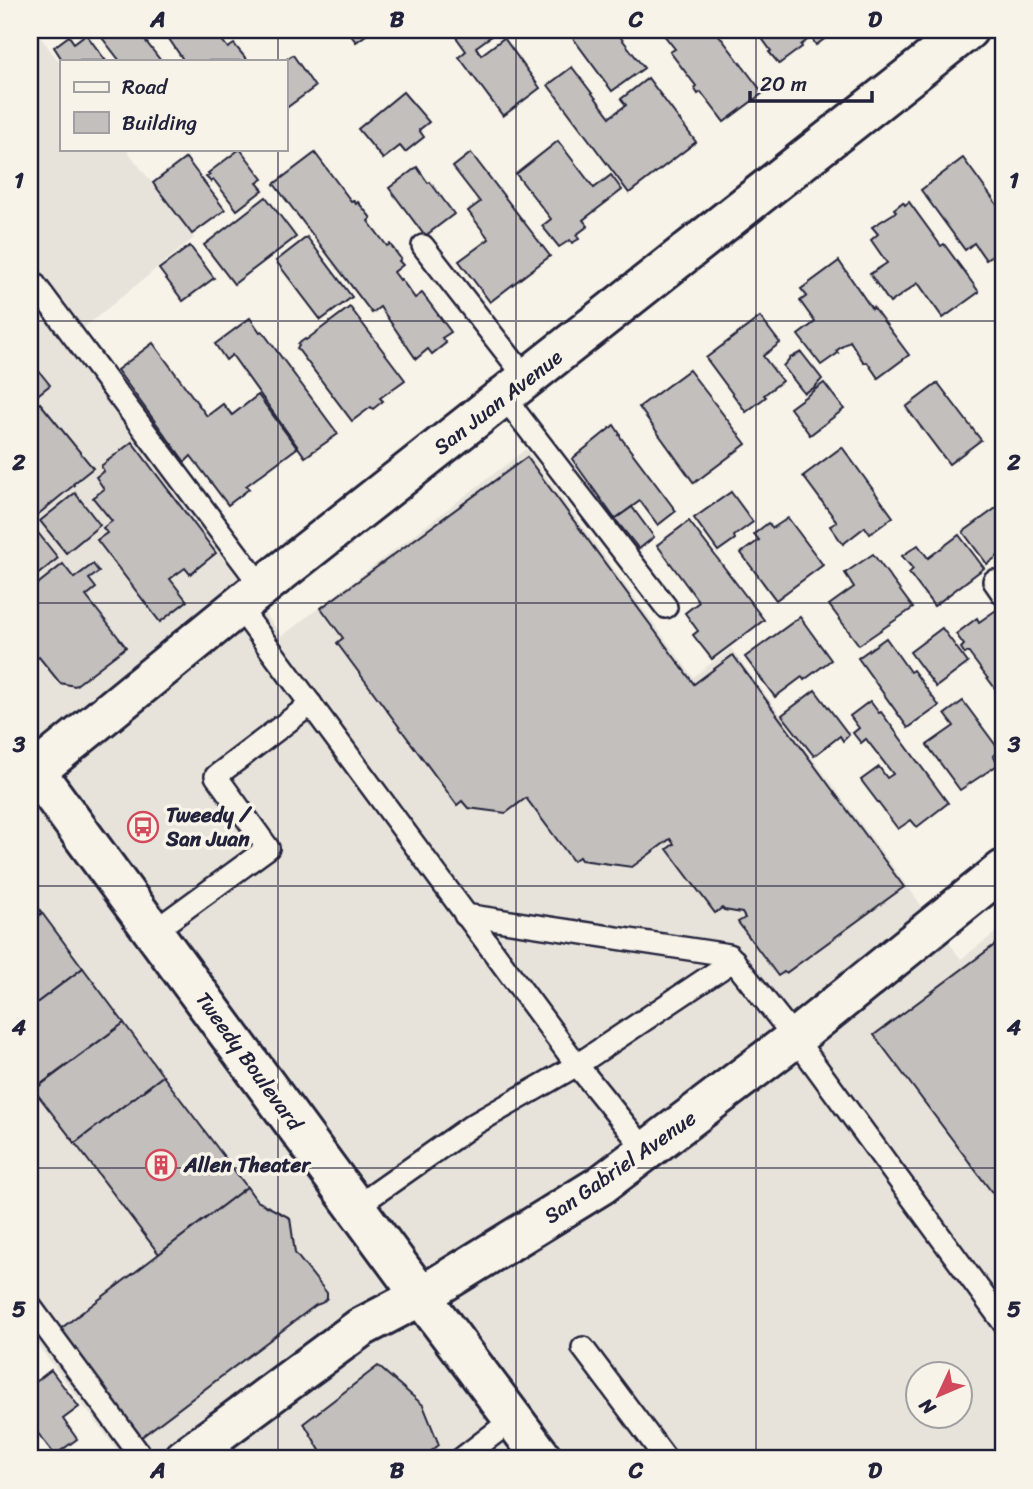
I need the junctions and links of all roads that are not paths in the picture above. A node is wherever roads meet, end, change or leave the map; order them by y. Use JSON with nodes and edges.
{"nodes":[{"id":1,"x":968,"y":30,"type":"edge"},
{"id":2,"x":423,"y":246,"type":"dead end"},
{"id":3,"x":30,"y":278,"type":"edge"},
{"id":4,"x":515,"y":388,"type":"junction"},
{"id":5,"x":251,"y":597,"type":"junction"},
{"id":6,"x":666,"y":607,"type":"dead end"},
{"id":7,"x":311,"y":704,"type":"junction"},
{"id":8,"x":32,"y":771,"type":"edge"},
{"id":9,"x":1003,"y":870,"type":"edge"},
{"id":10,"x":465,"y":915,"type":"junction"},
{"id":11,"x":153,"y":932,"type":"junction"},
{"id":12,"x":733,"y":960,"type":"junction"},
{"id":13,"x":794,"y":1038,"type":"junction"},
{"id":14,"x":577,"y":1065,"type":"junction"},
{"id":15,"x":647,"y":1152,"type":"junction"},
{"id":16,"x":356,"y":1207,"type":"junction"},
{"id":17,"x":421,"y":1296,"type":"junction"},
{"id":18,"x":30,"y":1306,"type":"edge"},
{"id":19,"x":1003,"y":1322,"type":"edge"},
{"id":20,"x":583,"y":1348,"type":"dead end"},
{"id":21,"x":513,"y":1419,"type":"junction"},
{"id":22,"x":207,"y":1452,"type":"edge"},
{"id":23,"x":143,"y":1459,"type":"edge"},
{"id":24,"x":461,"y":1459,"type":"edge"},
{"id":25,"x":543,"y":1459,"type":"edge"},
{"id":26,"x":666,"y":1459,"type":"edge"}],
"edges":[{"from":1,"to":4,"type":"street","name":"San Juan Avenue"},
{"from":2,"to":4,"type":"lane"},
{"from":3,"to":5,"type":"lane"},
{"from":4,"to":5,"type":"street","name":"San Juan Avenue"},
{"from":4,"to":6,"type":"lane"},
{"from":5,"to":7,"type":"lane"},
{"from":5,"to":8,"type":"street","name":"San Juan Avenue"},
{"from":7,"to":10,"type":"lane"},
{"from":7,"to":11,"type":"lane"},
{"from":8,"to":11,"type":"street","name":"Tweedy Boulevard"},
{"from":9,"to":13,"type":"street","name":"San Gabriel Avenue"},
{"from":10,"to":12,"type":"lane"},
{"from":10,"to":14,"type":"lane"},
{"from":11,"to":16,"type":"street","name":"Tweedy Boulevard"},
{"from":12,"to":13,"type":"lane"},
{"from":12,"to":14,"type":"lane"},
{"from":13,"to":15,"type":"street","name":"San Gabriel Avenue"},
{"from":13,"to":19,"type":"lane"},
{"from":14,"to":15,"type":"lane"},
{"from":14,"to":16,"type":"lane"},
{"from":15,"to":17,"type":"street","name":"San Gabriel Avenue"},
{"from":16,"to":17,"type":"street","name":"Tweedy Boulevard"},
{"from":17,"to":21,"type":"street","name":"Tweedy Boulevard"},
{"from":17,"to":22,"type":"street","name":"San Gabriel Avenue"},
{"from":18,"to":23,"type":"lane"},
{"from":20,"to":26,"type":"lane"},
{"from":21,"to":24,"type":"lane"},
{"from":21,"to":25,"type":"street","name":"Tweedy Boulevard"}]}
